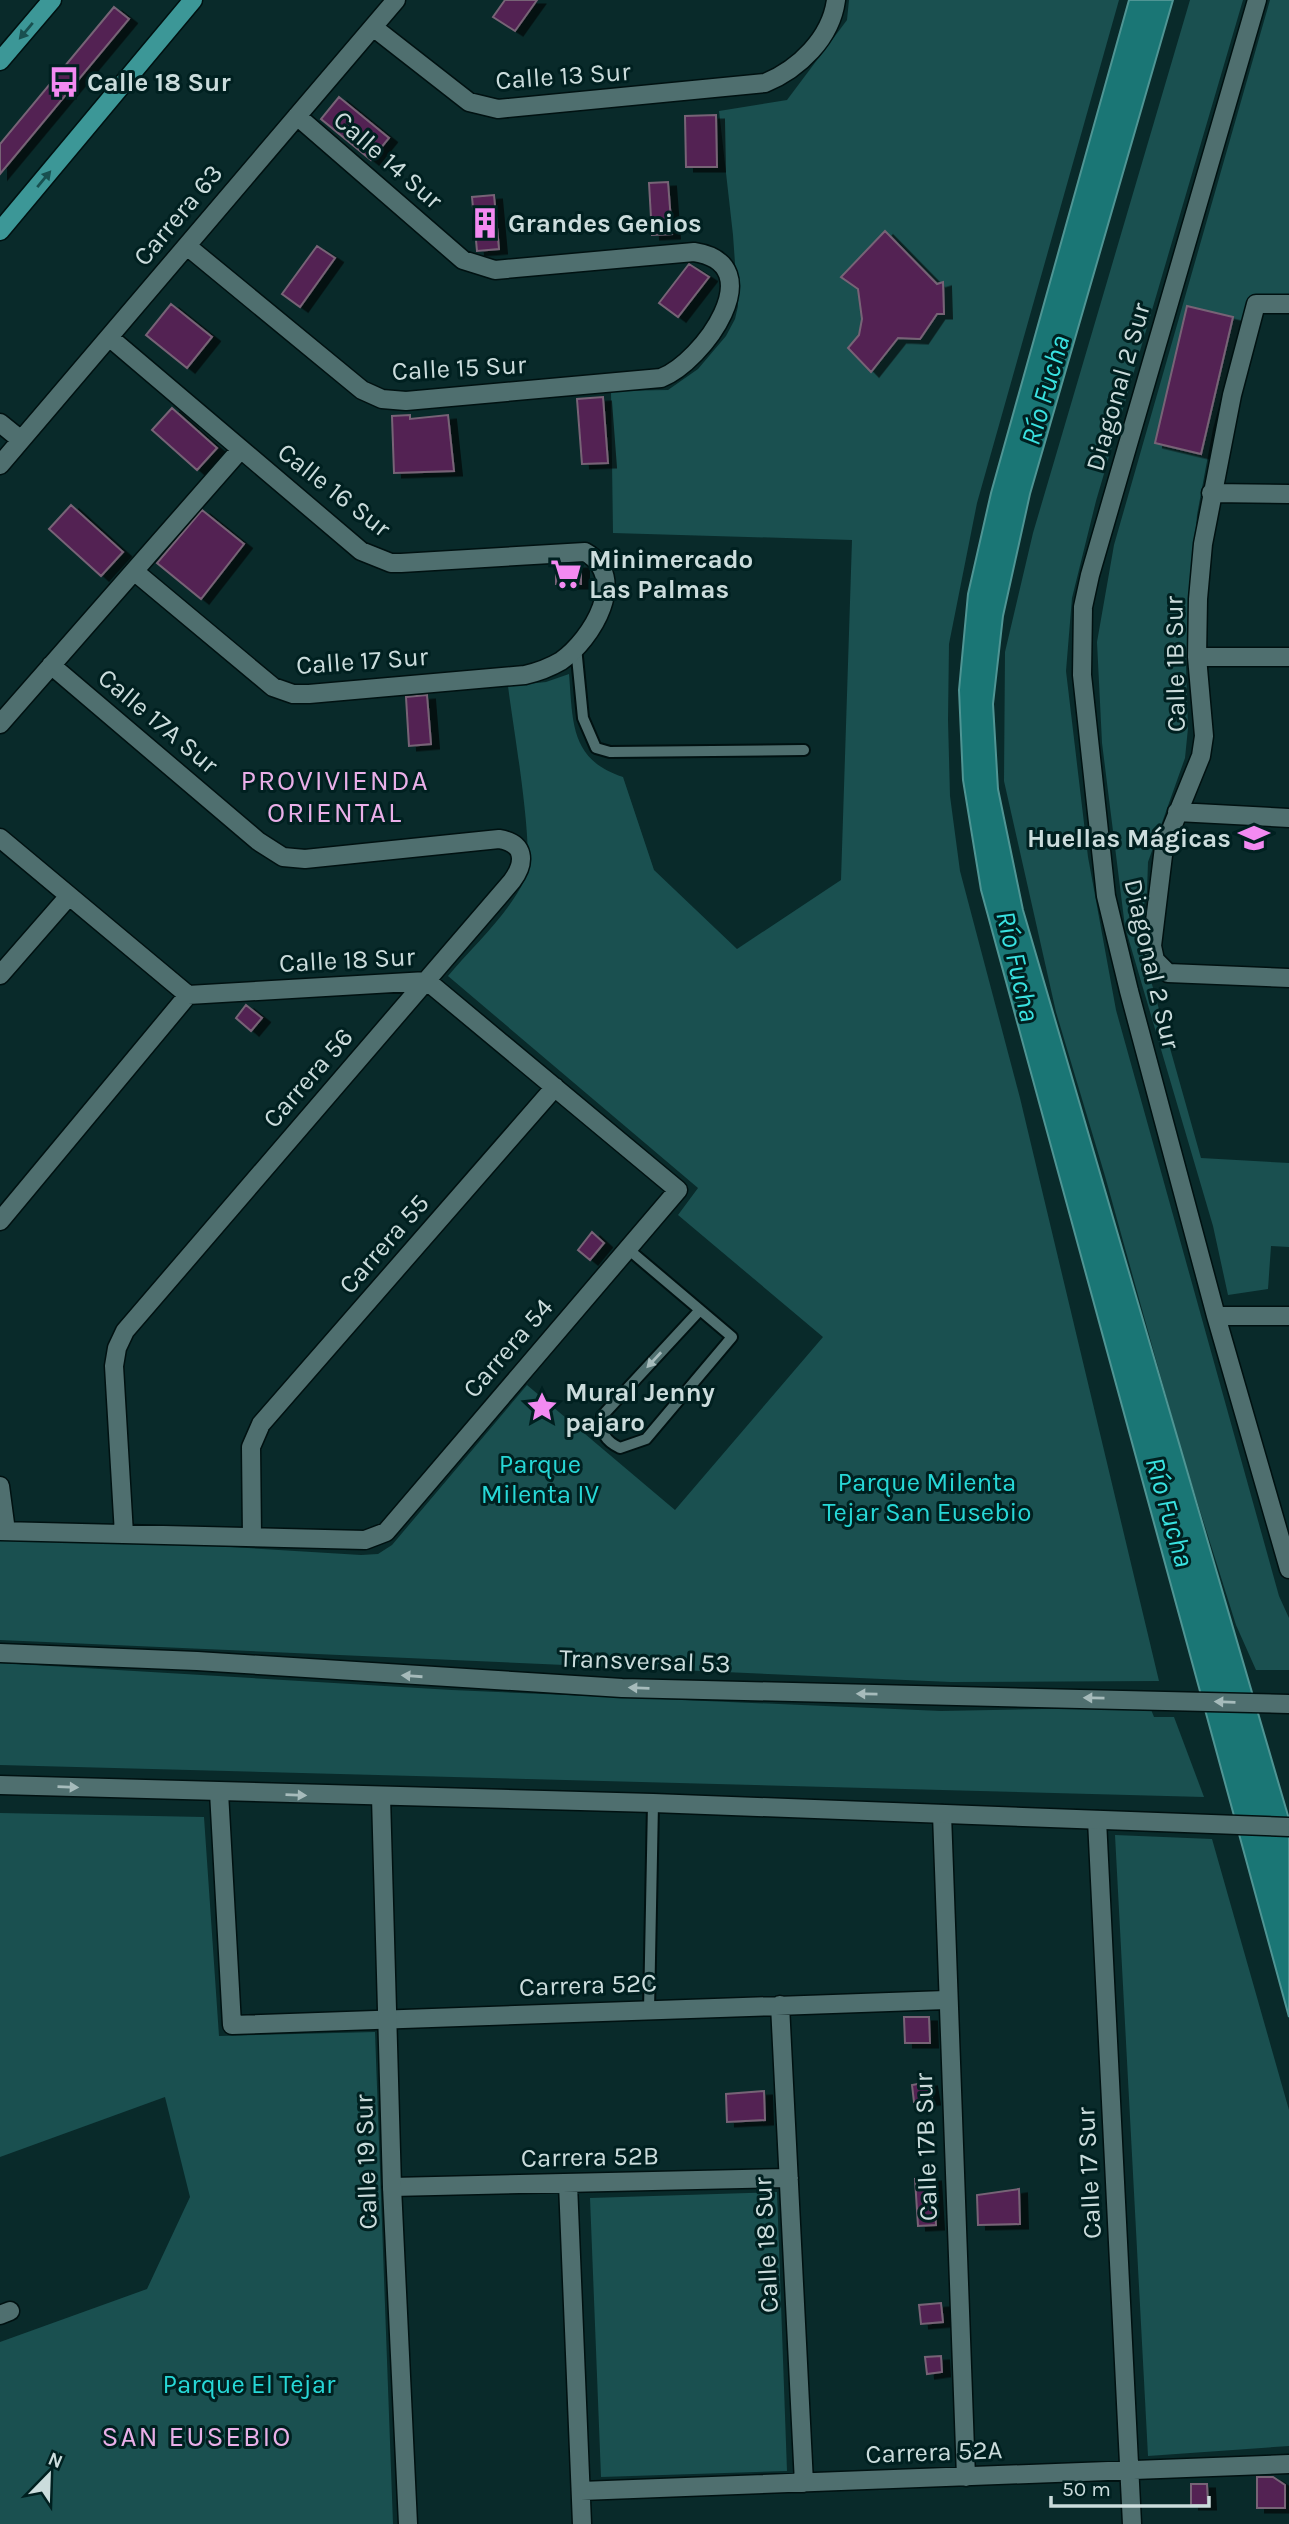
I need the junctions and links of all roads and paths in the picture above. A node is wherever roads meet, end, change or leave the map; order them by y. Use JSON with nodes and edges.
{"nodes":[{"id":1,"x":193,"y":0,"type":"edge"},
{"id":2,"x":396,"y":0,"type":"edge"},
{"id":3,"x":836,"y":0,"type":"edge"},
{"id":4,"x":1257,"y":0,"type":"edge"},
{"id":5,"x":50,"y":1,"type":"edge"},
{"id":6,"x":373,"y":27,"type":"junction"},
{"id":7,"x":0,"y":61,"type":"edge"},
{"id":8,"x":297,"y":116,"type":"junction"},
{"id":9,"x":0,"y":231,"type":"edge"},
{"id":10,"x":187,"y":246,"type":"junction"},
{"id":11,"x":1289,"y":304,"type":"edge"},
{"id":12,"x":109,"y":337,"type":"junction"},
{"id":13,"x":661,"y":378,"type":"joint"},
{"id":14,"x":0,"y":423,"type":"edge"},
{"id":15,"x":21,"y":440,"type":"junction"},
{"id":16,"x":241,"y":449,"type":"junction"},
{"id":17,"x":0,"y":465,"type":"edge"},
{"id":18,"x":1211,"y":493,"type":"junction"},
{"id":19,"x":1289,"y":494,"type":"edge"},
{"id":20,"x":134,"y":571,"type":"junction"},
{"id":21,"x":576,"y":647,"type":"junction"},
{"id":22,"x":1197,"y":657,"type":"junction"},
{"id":23,"x":1289,"y":657,"type":"edge"},
{"id":24,"x":51,"y":665,"type":"junction"},
{"id":25,"x":0,"y":724,"type":"edge"},
{"id":26,"x":804,"y":750,"type":"dead end"},
{"id":27,"x":1177,"y":812,"type":"junction"},
{"id":28,"x":1289,"y":818,"type":"edge"},
{"id":29,"x":0,"y":838,"type":"edge"},
{"id":30,"x":510,"y":841,"type":"joint"},
{"id":31,"x":69,"y":896,"type":"junction"},
{"id":32,"x":0,"y":975,"type":"edge"},
{"id":33,"x":1289,"y":978,"type":"edge"},
{"id":34,"x":427,"y":981,"type":"junction"},
{"id":35,"x":188,"y":995,"type":"junction"},
{"id":36,"x":555,"y":1087,"type":"junction"},
{"id":37,"x":678,"y":1190,"type":"joint"},
{"id":38,"x":0,"y":1221,"type":"edge"},
{"id":39,"x":628,"y":1249,"type":"junction"},
{"id":40,"x":700,"y":1310,"type":"junction"},
{"id":41,"x":1216,"y":1316,"type":"junction"},
{"id":42,"x":1289,"y":1316,"type":"edge"},
{"id":43,"x":0,"y":1486,"type":"edge"},
{"id":44,"x":3,"y":1531,"type":"edge"},
{"id":45,"x":124,"y":1534,"type":"junction"},
{"id":46,"x":253,"y":1536,"type":"junction"},
{"id":47,"x":1289,"y":1569,"type":"edge"},
{"id":48,"x":0,"y":1653,"type":"edge"},
{"id":49,"x":1288,"y":1704,"type":"edge"},
{"id":50,"x":0,"y":1784,"type":"edge"},
{"id":51,"x":219,"y":1792,"type":"junction"},
{"id":52,"x":382,"y":1797,"type":"junction"},
{"id":53,"x":653,"y":1804,"type":"junction"},
{"id":54,"x":942,"y":1814,"type":"junction"},
{"id":55,"x":1097,"y":1820,"type":"junction"},
{"id":56,"x":1289,"y":1827,"type":"edge"},
{"id":57,"x":946,"y":2000,"type":"junction"},
{"id":58,"x":780,"y":2005,"type":"junction"},
{"id":59,"x":649,"y":2010,"type":"junction"},
{"id":60,"x":388,"y":2017,"type":"junction"},
{"id":61,"x":789,"y":2178,"type":"junction"},
{"id":62,"x":568,"y":2184,"type":"junction"},
{"id":63,"x":393,"y":2187,"type":"junction"},
{"id":64,"x":1289,"y":2464,"type":"edge"},
{"id":65,"x":1130,"y":2470,"type":"junction"},
{"id":66,"x":966,"y":2477,"type":"junction"},
{"id":67,"x":804,"y":2483,"type":"junction"},
{"id":68,"x":581,"y":2491,"type":"junction"},
{"id":69,"x":408,"y":2524,"type":"edge"},
{"id":70,"x":582,"y":2524,"type":"edge"},
{"id":71,"x":1132,"y":2524,"type":"edge"}],
"edges":[{"from":9,"to":1,"type":"main road","one_way":true},
{"from":2,"to":6,"type":"street","name":"Carrera 63"},
{"from":3,"to":6,"type":"street","name":"Calle 13 Sur"},
{"from":4,"to":41,"type":"street","name":"Diagonal 2 Sur"},
{"from":5,"to":7,"type":"main road","one_way":true},
{"from":6,"to":8,"type":"street","name":"Carrera 63"},
{"from":8,"to":10,"type":"street","name":"Carrera 63"},
{"from":8,"to":13,"type":"street","name":"Calle 14 Sur"},
{"from":10,"to":12,"type":"street","name":"Carrera 63"},
{"from":10,"to":13,"type":"street","name":"Calle 15 Sur"},
{"from":11,"to":18,"type":"street","name":"Calle 1B Sur"},
{"from":12,"to":15,"type":"street","name":"Carrera 63"},
{"from":12,"to":16,"type":"street","name":"Calle 16 Sur"},
{"from":14,"to":15,"type":"street"},
{"from":15,"to":17,"type":"street","name":"Carrera 63"},
{"from":16,"to":20,"type":"street"},
{"from":16,"to":21,"type":"street","name":"Calle 16 Sur"},
{"from":18,"to":19,"type":"street"},
{"from":18,"to":22,"type":"street","name":"Calle 1B Sur"},
{"from":20,"to":21,"type":"street","name":"Calle 17 Sur"},
{"from":20,"to":24,"type":"street"},
{"from":21,"to":26,"type":"lane"},
{"from":22,"to":23,"type":"street"},
{"from":22,"to":27,"type":"street","name":"Calle 1B Sur"},
{"from":24,"to":25,"type":"street"},
{"from":24,"to":30,"type":"street","name":"Calle 17A Sur"},
{"from":27,"to":28,"type":"street"},
{"from":27,"to":33,"type":"street","name":"Calle 1B Sur"},
{"from":29,"to":31,"type":"street"},
{"from":30,"to":34,"type":"street","name":"Carrera 56"},
{"from":31,"to":32,"type":"street"},
{"from":31,"to":35,"type":"street"},
{"from":34,"to":35,"type":"street","name":"Calle 18 Sur"},
{"from":34,"to":36,"type":"street","name":"Calle 18 Sur"},
{"from":34,"to":45,"type":"street","name":"Carrera 56"},
{"from":35,"to":38,"type":"street"},
{"from":36,"to":37,"type":"street","name":"Calle 18 Sur"},
{"from":36,"to":46,"type":"street","name":"Carrera 55"},
{"from":37,"to":39,"type":"street","name":"Carrera 54"},
{"from":39,"to":40,"type":"lane"},
{"from":39,"to":46,"type":"street","name":"Carrera 54"},
{"from":40,"to":40,"type":"lane","one_way":true},
{"from":41,"to":42,"type":"street"},
{"from":41,"to":47,"type":"street","name":"Diagonal 2 Sur"},
{"from":43,"to":44,"type":"street"},
{"from":44,"to":45,"type":"street"},
{"from":45,"to":46,"type":"street"},
{"from":49,"to":48,"type":"street","name":"Transversal 53","one_way":true},
{"from":50,"to":51,"type":"street","one_way":true},
{"from":51,"to":52,"type":"street","one_way":true},
{"from":51,"to":60,"type":"street","name":"Carrera 52C"},
{"from":52,"to":53,"type":"street"},
{"from":52,"to":60,"type":"street","name":"Calle 19 Sur"},
{"from":53,"to":54,"type":"street"},
{"from":53,"to":59,"type":"lane"},
{"from":54,"to":55,"type":"street"},
{"from":54,"to":57,"type":"street","name":"Calle 17B Sur"},
{"from":55,"to":56,"type":"street"},
{"from":55,"to":65,"type":"street","name":"Calle 17 Sur"},
{"from":57,"to":58,"type":"street","name":"Carrera 52C"},
{"from":57,"to":66,"type":"street","name":"Calle 17B Sur"},
{"from":58,"to":59,"type":"street","name":"Carrera 52C"},
{"from":58,"to":61,"type":"street","name":"Calle 18 Sur"},
{"from":59,"to":60,"type":"street","name":"Carrera 52C"},
{"from":60,"to":63,"type":"street","name":"Calle 19 Sur"},
{"from":61,"to":62,"type":"street","name":"Carrera 52B"},
{"from":61,"to":67,"type":"street","name":"Calle 18 Sur"},
{"from":62,"to":63,"type":"street","name":"Carrera 52B"},
{"from":62,"to":68,"type":"street"},
{"from":63,"to":69,"type":"street","name":"Calle 19 Sur"},
{"from":64,"to":65,"type":"street","name":"Carrera 52A"},
{"from":65,"to":66,"type":"street","name":"Carrera 52A"},
{"from":65,"to":71,"type":"street","name":"Calle 17 Sur"},
{"from":66,"to":67,"type":"street","name":"Carrera 52A"},
{"from":67,"to":68,"type":"street","name":"Carrera 52A"},
{"from":68,"to":70,"type":"street"}]}
